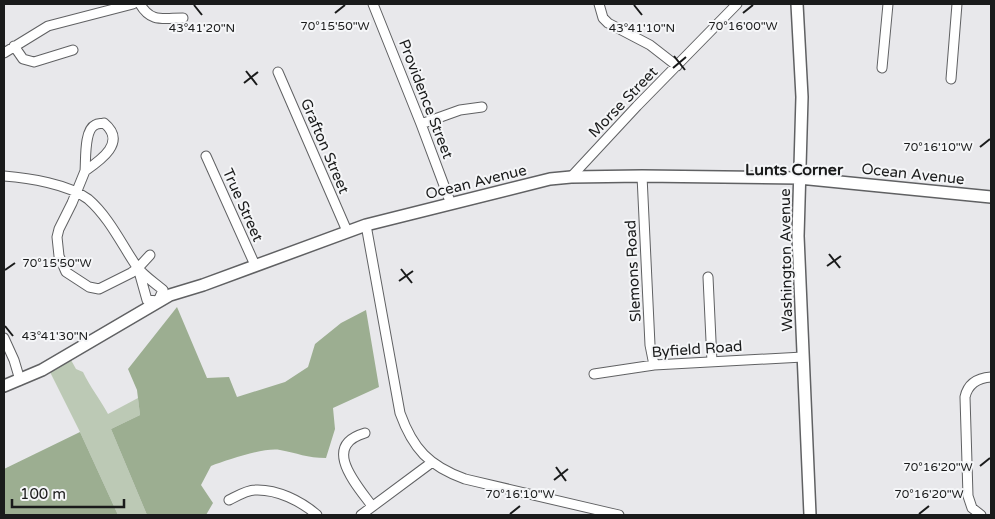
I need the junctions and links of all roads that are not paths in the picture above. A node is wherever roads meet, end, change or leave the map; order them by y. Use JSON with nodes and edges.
{"nodes":[{"id":1,"x":133,"y":4,"type":"edge"},
{"id":2,"x":140,"y":4,"type":"edge"},
{"id":3,"x":373,"y":4,"type":"edge"},
{"id":4,"x":599,"y":4,"type":"edge"},
{"id":5,"x":737,"y":4,"type":"edge"},
{"id":6,"x":797,"y":4,"type":"edge"},
{"id":7,"x":888,"y":4,"type":"edge"},
{"id":8,"x":957,"y":4,"type":"edge"},
{"id":9,"x":183,"y":18,"type":"dead end"},
{"id":10,"x":14,"y":46,"type":"junction"},
{"id":11,"x":73,"y":50,"type":"dead end"},
{"id":12,"x":4,"y":53,"type":"edge"},
{"id":13,"x":677,"y":66,"type":"junction"},
{"id":14,"x":882,"y":68,"type":"dead end"},
{"id":15,"x":278,"y":72,"type":"dead end"},
{"id":16,"x":951,"y":78,"type":"dead end"},
{"id":17,"x":482,"y":107,"type":"dead end"},
{"id":18,"x":421,"y":124,"type":"junction"},
{"id":19,"x":206,"y":156,"type":"dead end"},
{"id":20,"x":85,"y":171,"type":"junction"},
{"id":21,"x":4,"y":176,"type":"edge"},
{"id":22,"x":642,"y":176,"type":"junction"},
{"id":23,"x":572,"y":177,"type":"junction"},
{"id":24,"x":799,"y":178,"type":"junction"},
{"id":25,"x":77,"y":192,"type":"junction"},
{"id":26,"x":991,"y":197,"type":"edge"},
{"id":27,"x":451,"y":204,"type":"junction"},
{"id":28,"x":366,"y":225,"type":"junction"},
{"id":29,"x":347,"y":231,"type":"junction"},
{"id":30,"x":150,"y":255,"type":"dead end"},
{"id":31,"x":255,"y":265,"type":"junction"},
{"id":32,"x":138,"y":268,"type":"junction"},
{"id":33,"x":708,"y":277,"type":"dead end"},
{"id":34,"x":158,"y":301,"type":"junction"},
{"id":35,"x":4,"y":338,"type":"edge"},
{"id":36,"x":803,"y":357,"type":"junction"},
{"id":37,"x":712,"y":362,"type":"junction"},
{"id":38,"x":654,"y":365,"type":"junction"},
{"id":39,"x":594,"y":374,"type":"dead end"},
{"id":40,"x":991,"y":377,"type":"edge"},
{"id":41,"x":20,"y":380,"type":"junction"},
{"id":42,"x":4,"y":386,"type":"edge"},
{"id":43,"x":365,"y":432,"type":"dead end"},
{"id":44,"x":431,"y":463,"type":"junction"},
{"id":45,"x":229,"y":500,"type":"dead end"},
{"id":46,"x":372,"y":506,"type":"junction"},
{"id":47,"x":317,"y":515,"type":"edge"},
{"id":48,"x":361,"y":515,"type":"edge"},
{"id":49,"x":619,"y":515,"type":"edge"},
{"id":50,"x":810,"y":515,"type":"edge"},
{"id":51,"x":982,"y":515,"type":"edge"}],
"edges":[{"from":1,"to":10,"type":"street"},
{"from":2,"to":9,"type":"street"},
{"from":3,"to":18,"type":"street","name":"Providence Street"},
{"from":4,"to":13,"type":"street"},
{"from":5,"to":13,"type":"street","name":"Morse Street"},
{"from":6,"to":24,"type":"main road","name":"Washington Avenue"},
{"from":7,"to":14,"type":"street"},
{"from":8,"to":16,"type":"street"},
{"from":10,"to":11,"type":"street"},
{"from":10,"to":12,"type":"street"},
{"from":13,"to":23,"type":"street","name":"Morse Street"},
{"from":15,"to":29,"type":"street","name":"Grafton Street"},
{"from":17,"to":18,"type":"street"},
{"from":18,"to":27,"type":"street","name":"Providence Street"},
{"from":19,"to":31,"type":"street","name":"True Street"},
{"from":20,"to":20,"type":"street"},
{"from":20,"to":25,"type":"street"},
{"from":21,"to":25,"type":"street"},
{"from":22,"to":23,"type":"main road","name":"Ocean Avenue"},
{"from":22,"to":24,"type":"main road","name":"Ocean Avenue"},
{"from":22,"to":38,"type":"street","name":"Slemons Road"},
{"from":23,"to":27,"type":"main road","name":"Ocean Avenue"},
{"from":24,"to":26,"type":"main road","name":"Ocean Avenue"},
{"from":24,"to":36,"type":"main road","name":"Washington Avenue"},
{"from":25,"to":32,"type":"street"},
{"from":25,"to":32,"type":"street"},
{"from":27,"to":28,"type":"main road","name":"Ocean Avenue"},
{"from":28,"to":29,"type":"main road","name":"Ocean Avenue"},
{"from":28,"to":44,"type":"street"},
{"from":29,"to":31,"type":"main road","name":"Ocean Avenue"},
{"from":30,"to":32,"type":"street"},
{"from":31,"to":34,"type":"main road","name":"Ocean Avenue"},
{"from":32,"to":34,"type":"street"},
{"from":32,"to":34,"type":"street"},
{"from":33,"to":37,"type":"street"},
{"from":34,"to":41,"type":"main road","name":"Ocean Avenue"},
{"from":35,"to":41,"type":"street"},
{"from":36,"to":37,"type":"street","name":"Byfield Road"},
{"from":36,"to":50,"type":"main road","name":"Washington Avenue"},
{"from":37,"to":38,"type":"street","name":"Byfield Road"},
{"from":38,"to":39,"type":"street","name":"Byfield Road"},
{"from":40,"to":51,"type":"street"},
{"from":41,"to":42,"type":"main road","name":"Ocean Avenue"},
{"from":43,"to":46,"type":"street"},
{"from":44,"to":46,"type":"street"},
{"from":44,"to":49,"type":"street"},
{"from":45,"to":47,"type":"street"},
{"from":46,"to":48,"type":"street"}]}
